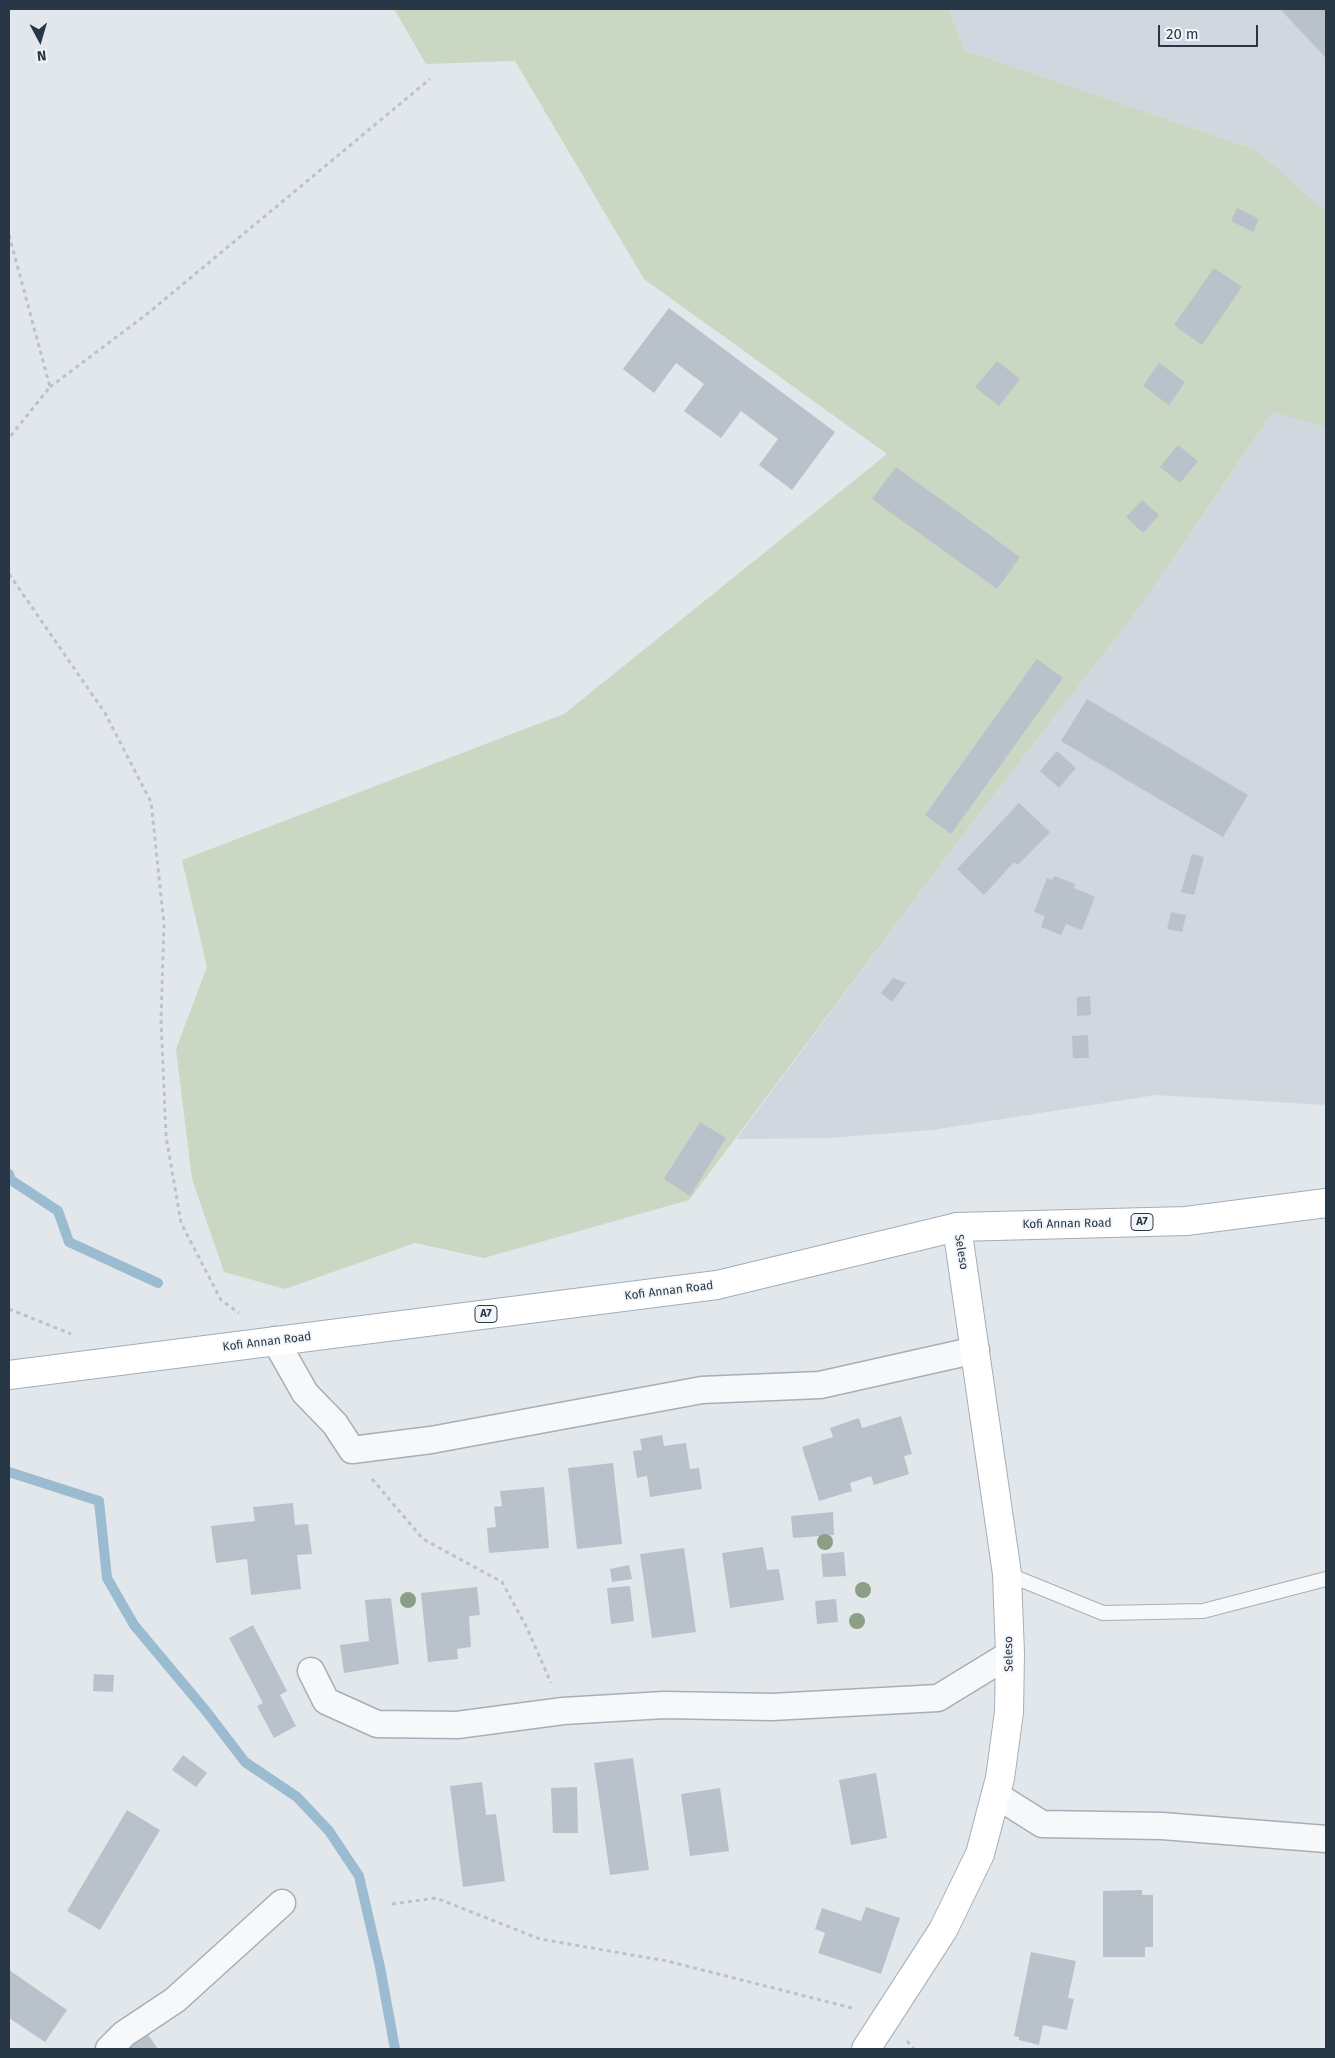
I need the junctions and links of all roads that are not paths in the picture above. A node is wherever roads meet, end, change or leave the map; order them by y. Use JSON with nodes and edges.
{"nodes":[{"id":1,"x":1326,"y":1203,"type":"edge"},
{"id":2,"x":958,"y":1227,"type":"junction"},
{"id":3,"x":275,"y":1340,"type":"junction"},
{"id":4,"x":976,"y":1350,"type":"junction"},
{"id":5,"x":9,"y":1375,"type":"edge"},
{"id":6,"x":1007,"y":1574,"type":"junction"},
{"id":7,"x":1326,"y":1579,"type":"edge"},
{"id":8,"x":1010,"y":1654,"type":"junction"},
{"id":9,"x":311,"y":1672,"type":"dead end"},
{"id":10,"x":996,"y":1795,"type":"junction"},
{"id":11,"x":1326,"y":1839,"type":"edge"},
{"id":12,"x":282,"y":1903,"type":"dead end"},
{"id":13,"x":109,"y":2049,"type":"edge"},
{"id":14,"x":866,"y":2049,"type":"edge"}],
"edges":[{"from":1,"to":2,"type":"main road","name":"Kofi Annan Road","number":"A7"},
{"from":2,"to":3,"type":"main road","name":"Kofi Annan Road","number":"A7"},
{"from":2,"to":4,"type":"main road","name":"Seleso"},
{"from":3,"to":4,"type":"street"},
{"from":3,"to":5,"type":"main road","name":"Kofi Annan Road","number":"A7"},
{"from":4,"to":6,"type":"main road","name":"Seleso"},
{"from":6,"to":7,"type":"lane"},
{"from":6,"to":8,"type":"main road","name":"Seleso"},
{"from":8,"to":9,"type":"street"},
{"from":8,"to":10,"type":"main road","name":"Seleso"},
{"from":10,"to":11,"type":"street"},
{"from":10,"to":14,"type":"main road","name":"Seleso"},
{"from":12,"to":13,"type":"street"}]}
